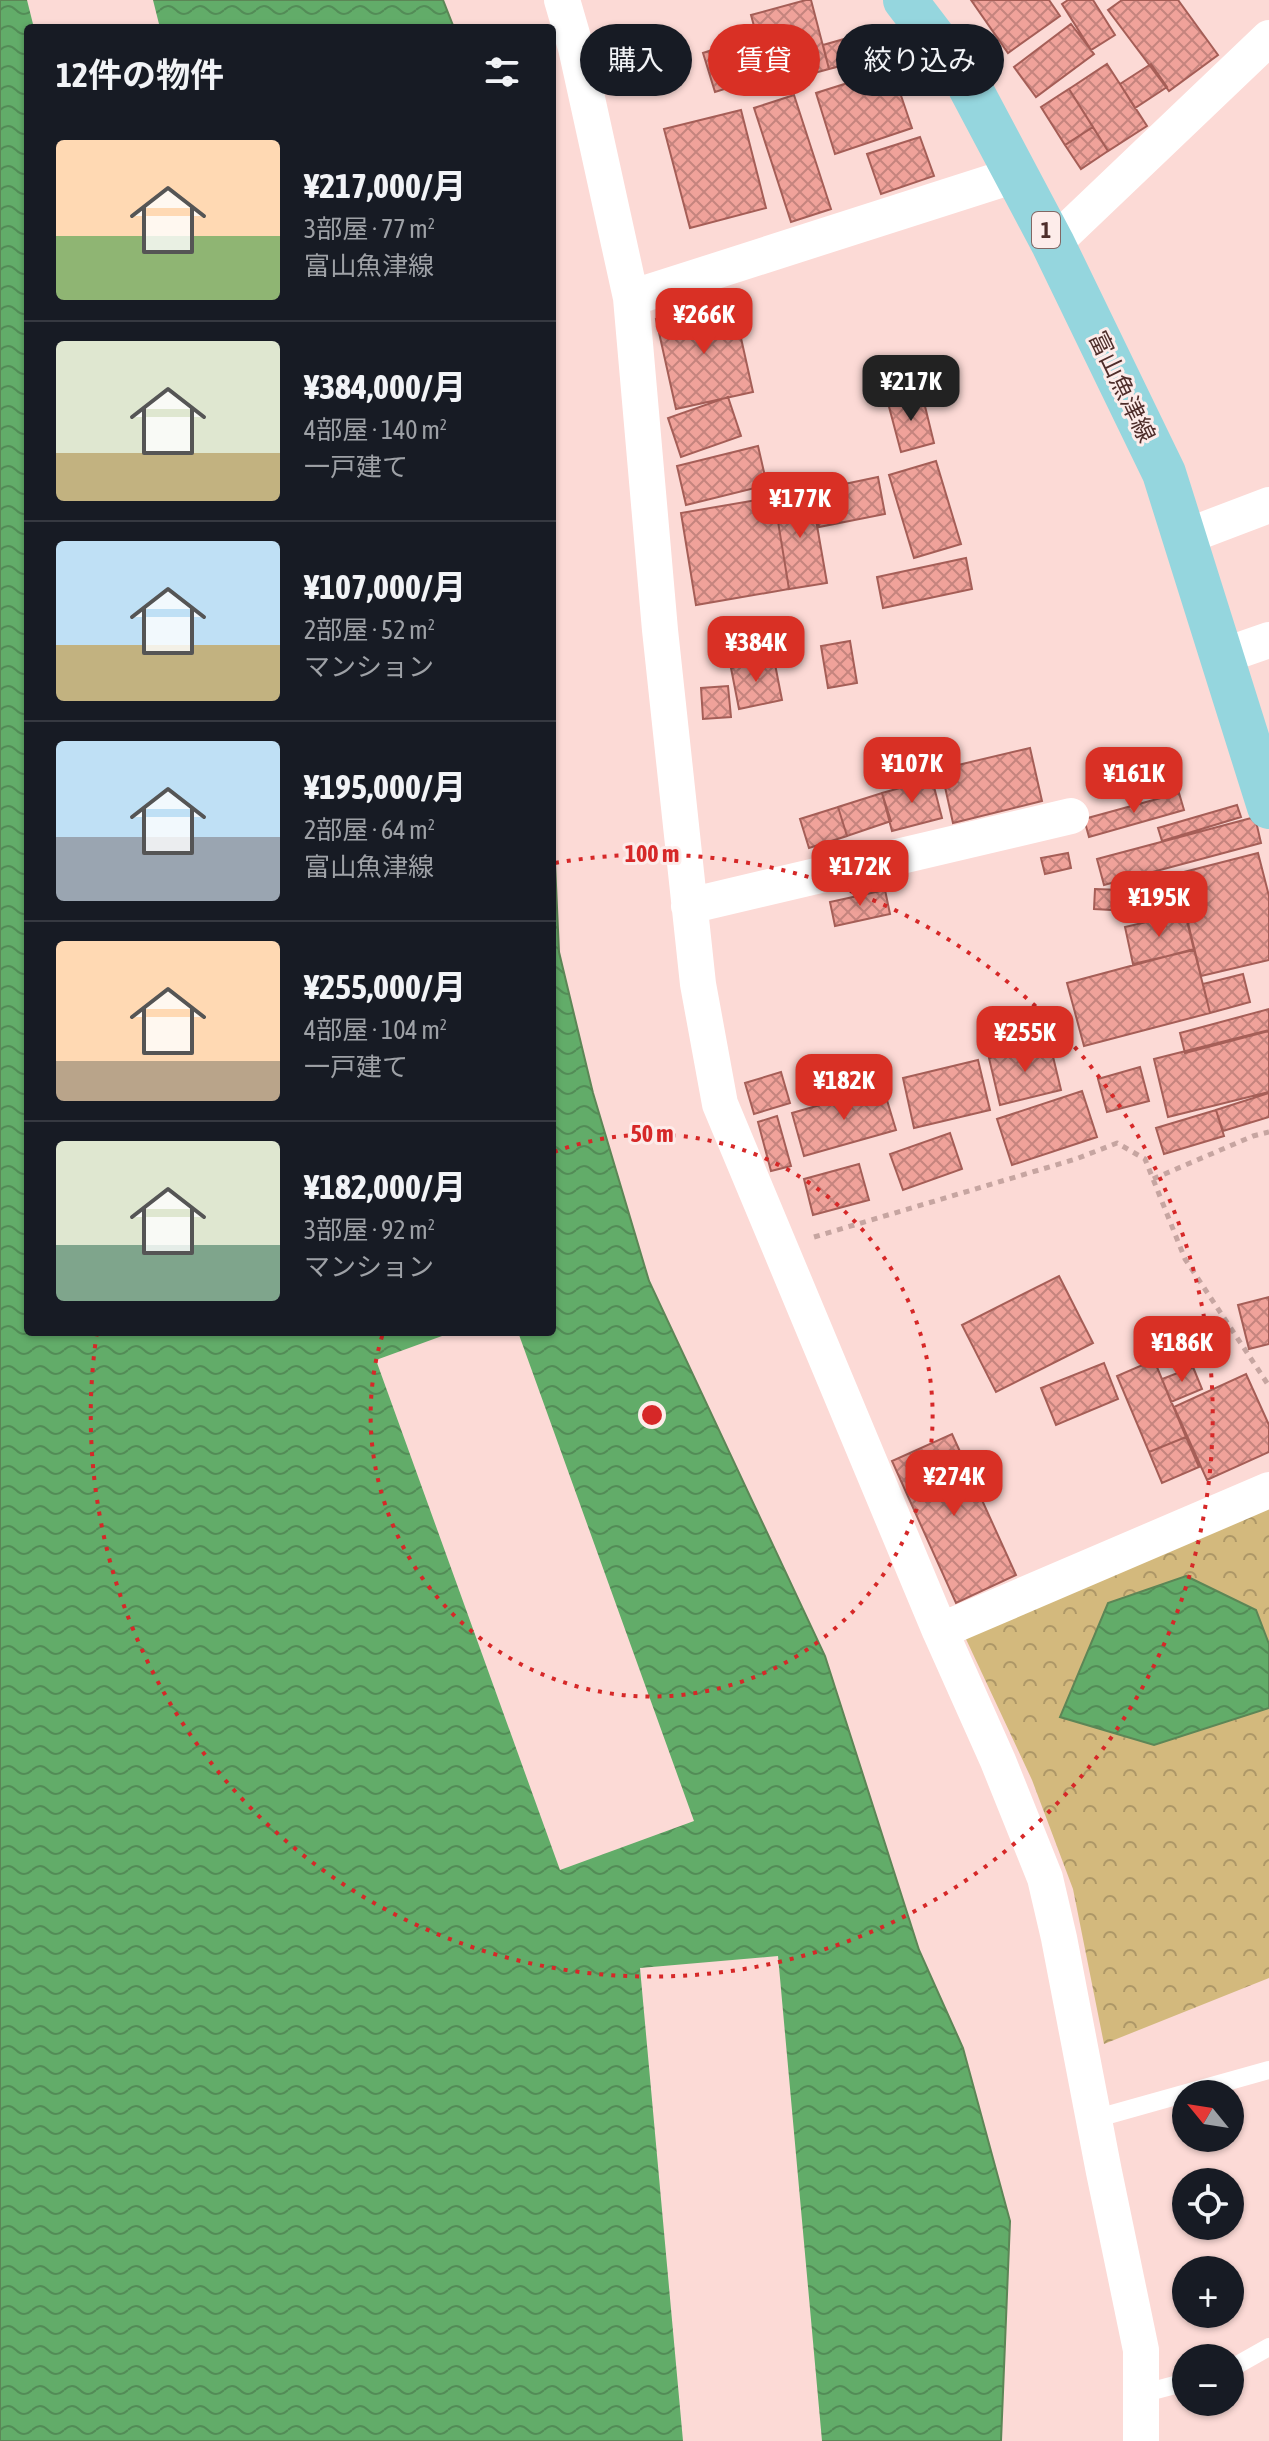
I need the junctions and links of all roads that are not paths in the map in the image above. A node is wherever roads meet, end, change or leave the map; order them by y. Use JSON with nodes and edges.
{"nodes":[{"id":1,"x":562,"y":0,"type":"edge"},
{"id":2,"x":905,"y":0,"type":"edge"},
{"id":3,"x":1269,"y":38,"type":"edge"},
{"id":4,"x":1018,"y":174,"type":"junction"},
{"id":5,"x":1053,"y":244,"type":"junction"},
{"id":6,"x":631,"y":298,"type":"junction"},
{"id":7,"x":1269,"y":505,"type":"edge"},
{"id":8,"x":1185,"y":537,"type":"junction"},
{"id":9,"x":1269,"y":640,"type":"edge"},
{"id":10,"x":1223,"y":656,"type":"junction"},
{"id":11,"x":1269,"y":807,"type":"edge"},
{"id":12,"x":1071,"y":816,"type":"dead end"},
{"id":13,"x":689,"y":906,"type":"junction"},
{"id":14,"x":1269,"y":1490,"type":"edge"},
{"id":15,"x":940,"y":1631,"type":"junction"},
{"id":16,"x":1269,"y":2070,"type":"edge"},
{"id":17,"x":1094,"y":2119,"type":"junction"},
{"id":18,"x":1269,"y":2347,"type":"edge"},
{"id":19,"x":1244,"y":2361,"type":"edge"},
{"id":20,"x":1172,"y":2386,"type":"edge"},
{"id":21,"x":1141,"y":2394,"type":"junction"},
{"id":22,"x":1141,"y":2441,"type":"edge"}],
"edges":[{"from":1,"to":6,"type":"street"},
{"from":2,"to":4,"type":"main road","name":"富山魚津線","number":"1"},
{"from":3,"to":5,"type":"street"},
{"from":4,"to":5,"type":"main road","name":"富山魚津線","number":"1"},
{"from":4,"to":6,"type":"street"},
{"from":5,"to":8,"type":"main road","name":"富山魚津線","number":"1"},
{"from":6,"to":13,"type":"street"},
{"from":7,"to":8,"type":"street"},
{"from":8,"to":10,"type":"main road","name":"富山魚津線","number":"1"},
{"from":9,"to":10,"type":"street"},
{"from":10,"to":11,"type":"main road","name":"富山魚津線","number":"1"},
{"from":12,"to":13,"type":"street"},
{"from":13,"to":15,"type":"street"},
{"from":14,"to":15,"type":"street"},
{"from":15,"to":17,"type":"street"},
{"from":16,"to":17,"type":"lane"},
{"from":17,"to":21,"type":"street"},
{"from":18,"to":19,"type":"lane"},
{"from":20,"to":21,"type":"lane"},
{"from":21,"to":22,"type":"street"}]}
